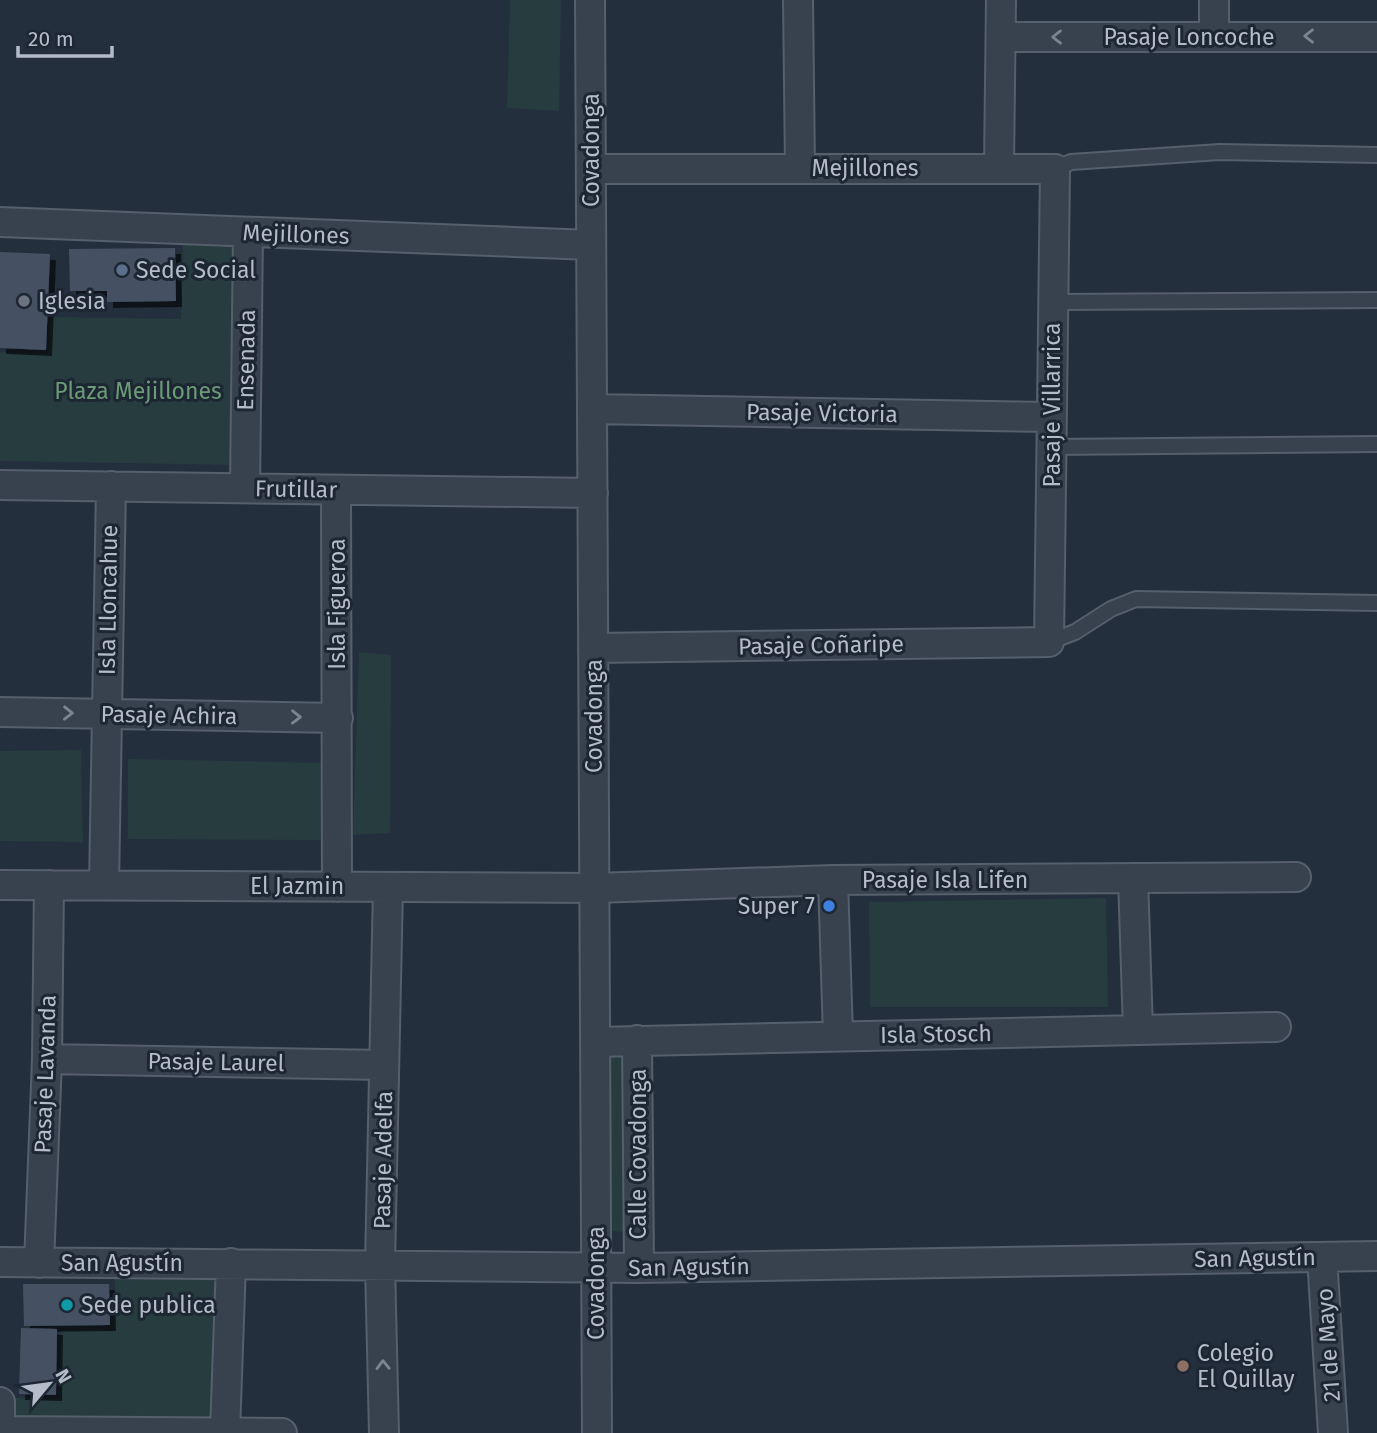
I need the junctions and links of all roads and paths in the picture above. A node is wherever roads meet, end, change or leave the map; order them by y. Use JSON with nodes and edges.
{"nodes":[{"id":1,"x":590,"y":0,"type":"edge"},
{"id":2,"x":798,"y":0,"type":"edge"},
{"id":3,"x":1001,"y":0,"type":"edge"},
{"id":4,"x":1214,"y":0,"type":"edge"},
{"id":5,"x":1214,"y":36,"type":"junction"},
{"id":6,"x":1001,"y":37,"type":"junction"},
{"id":7,"x":1377,"y":37,"type":"edge"},
{"id":8,"x":1377,"y":155,"type":"edge"},
{"id":9,"x":999,"y":167,"type":"junction"},
{"id":10,"x":800,"y":168,"type":"junction"},
{"id":11,"x":591,"y":169,"type":"junction"},
{"id":12,"x":1055,"y":169,"type":"junction"},
{"id":13,"x":0,"y":222,"type":"edge"},
{"id":14,"x":248,"y":232,"type":"junction"},
{"id":15,"x":591,"y":245,"type":"junction"},
{"id":16,"x":1377,"y":300,"type":"edge"},
{"id":17,"x":1053,"y":302,"type":"junction"},
{"id":18,"x":592,"y":409,"type":"junction"},
{"id":19,"x":1051,"y":416,"type":"junction"},
{"id":20,"x":1377,"y":444,"type":"edge"},
{"id":21,"x":1052,"y":447,"type":"junction"},
{"id":22,"x":0,"y":485,"type":"edge"},
{"id":23,"x":111,"y":486,"type":"junction"},
{"id":24,"x":245,"y":488,"type":"junction"},
{"id":25,"x":336,"y":489,"type":"junction"},
{"id":26,"x":593,"y":493,"type":"junction"},
{"id":27,"x":1377,"y":603,"type":"edge"},
{"id":28,"x":1049,"y":642,"type":"junction"},
{"id":29,"x":593,"y":648,"type":"junction"},
{"id":30,"x":0,"y":712,"type":"edge"},
{"id":31,"x":106,"y":714,"type":"junction"},
{"id":32,"x":338,"y":718,"type":"junction"},
{"id":33,"x":1296,"y":877,"type":"dead end"},
{"id":34,"x":1133,"y":878,"type":"junction"},
{"id":35,"x":833,"y":880,"type":"junction"},
{"id":36,"x":0,"y":885,"type":"edge"},
{"id":37,"x":49,"y":885,"type":"junction"},
{"id":38,"x":104,"y":885,"type":"junction"},
{"id":39,"x":337,"y":887,"type":"junction"},
{"id":40,"x":388,"y":887,"type":"junction"},
{"id":41,"x":595,"y":888,"type":"junction"},
{"id":42,"x":1276,"y":1027,"type":"dead end"},
{"id":43,"x":1138,"y":1030,"type":"junction"},
{"id":44,"x":838,"y":1036,"type":"junction"},
{"id":45,"x":637,"y":1041,"type":"junction"},
{"id":46,"x":596,"y":1042,"type":"junction"},
{"id":47,"x":47,"y":1059,"type":"junction"},
{"id":48,"x":384,"y":1065,"type":"junction"},
{"id":49,"x":1377,"y":1256,"type":"edge"},
{"id":50,"x":1322,"y":1257,"type":"junction"},
{"id":51,"x":0,"y":1262,"type":"edge"},
{"id":52,"x":39,"y":1263,"type":"junction"},
{"id":53,"x":231,"y":1263,"type":"junction"},
{"id":54,"x":380,"y":1265,"type":"junction"},
{"id":55,"x":596,"y":1268,"type":"junction"},
{"id":56,"x":639,"y":1268,"type":"junction"},
{"id":57,"x":0,"y":1402,"type":"edge"},
{"id":58,"x":0,"y":1432,"type":"edge"},
{"id":59,"x":225,"y":1432,"type":"edge"},
{"id":60,"x":282,"y":1433,"type":"edge"},
{"id":61,"x":384,"y":1433,"type":"edge"},
{"id":62,"x":597,"y":1433,"type":"edge"},
{"id":63,"x":1333,"y":1433,"type":"edge"}],
"edges":[{"from":1,"to":11,"type":"street","name":"Covadonga"},
{"from":2,"to":10,"type":"street"},
{"from":3,"to":6,"type":"street"},
{"from":4,"to":5,"type":"street"},
{"from":5,"to":6,"type":"street","name":"Pasaje Loncoche","one_way":true},
{"from":7,"to":5,"type":"street","name":"Pasaje Loncoche","one_way":true},
{"from":6,"to":9,"type":"street"},
{"from":8,"to":12,"type":"lane"},
{"from":9,"to":10,"type":"street","name":"Mejillones"},
{"from":9,"to":12,"type":"street","name":"Mejillones"},
{"from":10,"to":11,"type":"street","name":"Mejillones"},
{"from":11,"to":15,"type":"street","name":"Covadonga"},
{"from":12,"to":17,"type":"street","name":"Pasaje Villarrica"},
{"from":13,"to":14,"type":"street","name":"Mejillones"},
{"from":14,"to":15,"type":"street","name":"Mejillones"},
{"from":14,"to":24,"type":"street","name":"Ensenada"},
{"from":15,"to":18,"type":"street","name":"Covadonga"},
{"from":16,"to":17,"type":"lane"},
{"from":17,"to":19,"type":"street","name":"Pasaje Villarrica"},
{"from":18,"to":19,"type":"street","name":"Pasaje Victoria"},
{"from":18,"to":26,"type":"street","name":"Covadonga"},
{"from":19,"to":21,"type":"street","name":"Pasaje Villarrica"},
{"from":20,"to":21,"type":"lane"},
{"from":21,"to":28,"type":"street","name":"Pasaje Villarrica"},
{"from":22,"to":23,"type":"street","name":"Frutillar"},
{"from":23,"to":24,"type":"street","name":"Frutillar"},
{"from":23,"to":31,"type":"street","name":"Isla Lloncahue"},
{"from":24,"to":25,"type":"street","name":"Frutillar"},
{"from":25,"to":26,"type":"street","name":"Frutillar"},
{"from":25,"to":32,"type":"street","name":"Isla Figueroa"},
{"from":26,"to":29,"type":"street","name":"Covadonga"},
{"from":27,"to":28,"type":"lane"},
{"from":28,"to":29,"type":"street","name":"Pasaje Coñaripe"},
{"from":29,"to":41,"type":"street","name":"Covadonga"},
{"from":30,"to":31,"type":"street","name":"Pasaje Achira","one_way":true},
{"from":31,"to":32,"type":"street","name":"Pasaje Achira","one_way":true},
{"from":31,"to":38,"type":"street"},
{"from":32,"to":39,"type":"street","name":"Isla Figueroa"},
{"from":33,"to":34,"type":"street","name":"Pasaje Isla Lifen"},
{"from":34,"to":35,"type":"street","name":"Pasaje Isla Lifen"},
{"from":34,"to":43,"type":"street"},
{"from":35,"to":41,"type":"street","name":"Pasaje Isla Lifen"},
{"from":35,"to":44,"type":"street"},
{"from":36,"to":37,"type":"street","name":"El Jazmin"},
{"from":37,"to":38,"type":"street","name":"El Jazmin"},
{"from":37,"to":47,"type":"street","name":"Pasaje Lavanda"},
{"from":38,"to":39,"type":"street","name":"El Jazmin"},
{"from":39,"to":40,"type":"street","name":"El Jazmin"},
{"from":40,"to":41,"type":"street","name":"El Jazmin"},
{"from":40,"to":48,"type":"street","name":"Pasaje Adelfa"},
{"from":41,"to":46,"type":"street","name":"Covadonga"},
{"from":42,"to":43,"type":"street","name":"Isla Stosch"},
{"from":43,"to":44,"type":"street","name":"Isla Stosch"},
{"from":44,"to":45,"type":"street","name":"Isla Stosch"},
{"from":45,"to":46,"type":"street","name":"Isla Stosch"},
{"from":45,"to":56,"type":"street","name":"Calle Covadonga"},
{"from":46,"to":55,"type":"street","name":"Covadonga"},
{"from":47,"to":48,"type":"street","name":"Pasaje Laurel"},
{"from":47,"to":52,"type":"street","name":"Pasaje Lavanda"},
{"from":48,"to":54,"type":"street","name":"Pasaje Adelfa"},
{"from":49,"to":50,"type":"street","name":"San Agustín"},
{"from":50,"to":56,"type":"street","name":"San Agustín"},
{"from":50,"to":63,"type":"street","name":"21 de Mayo"},
{"from":51,"to":52,"type":"street","name":"San Agustín"},
{"from":52,"to":53,"type":"street","name":"San Agustín"},
{"from":53,"to":54,"type":"street","name":"San Agustín"},
{"from":53,"to":59,"type":"street"},
{"from":54,"to":55,"type":"street","name":"San Agustín"},
{"from":61,"to":54,"type":"street","name":"Pasaje Adelfa","one_way":true},
{"from":55,"to":56,"type":"street","name":"San Agustín"},
{"from":55,"to":62,"type":"street","name":"Covadonga"},
{"from":57,"to":58,"type":"street"},
{"from":58,"to":59,"type":"street"},
{"from":59,"to":60,"type":"street"}]}
